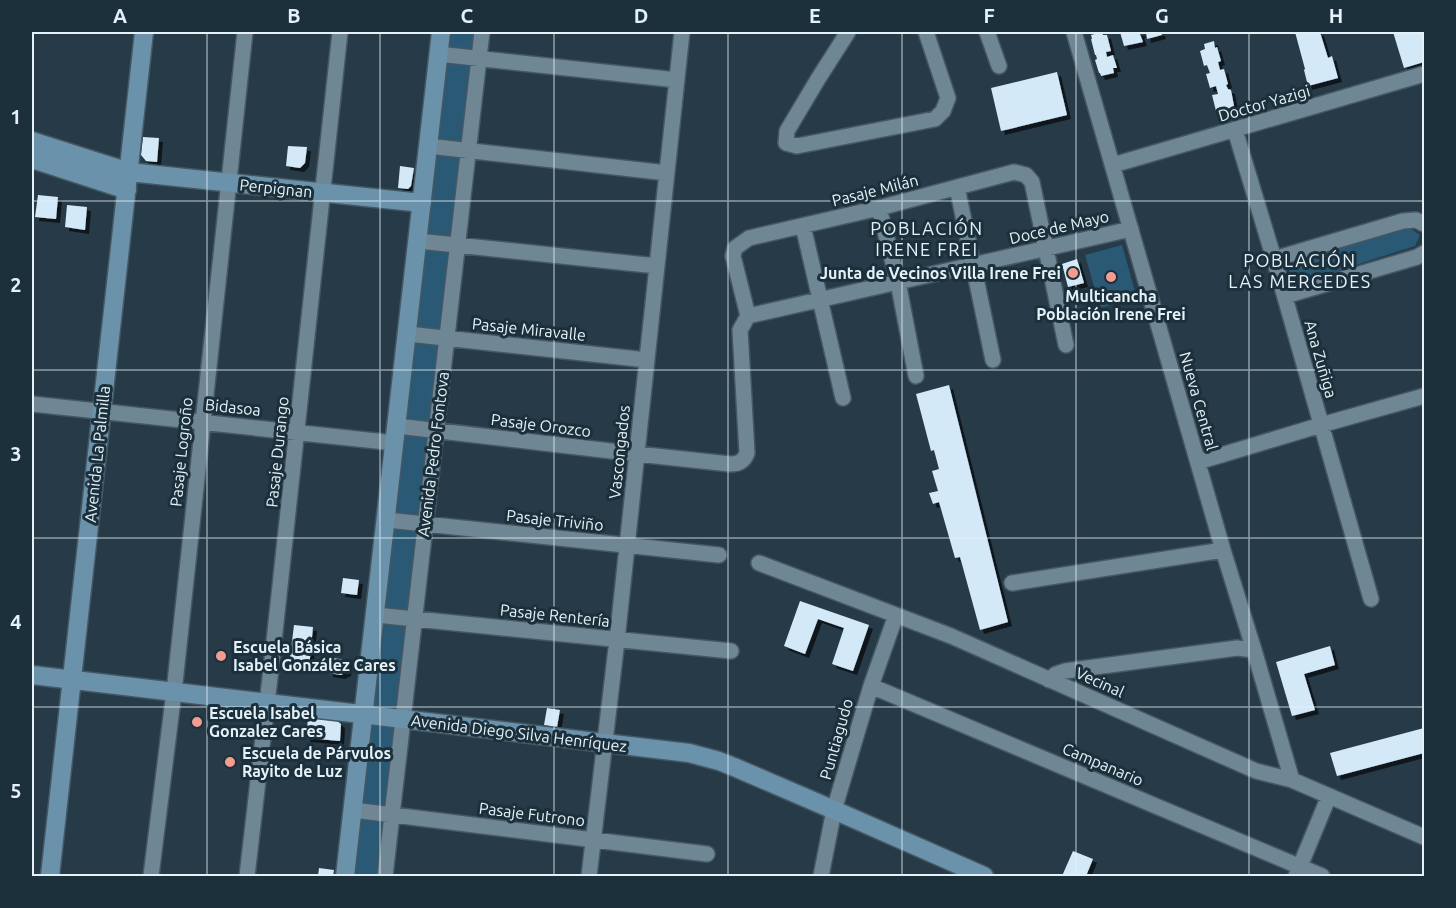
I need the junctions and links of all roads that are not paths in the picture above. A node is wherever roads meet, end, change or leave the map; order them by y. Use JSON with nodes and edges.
{"nodes":[{"id":1,"x":144,"y":32,"type":"edge"},
{"id":2,"x":245,"y":32,"type":"edge"},
{"id":3,"x":340,"y":32,"type":"edge"},
{"id":4,"x":441,"y":32,"type":"edge"},
{"id":5,"x":482,"y":32,"type":"edge"},
{"id":6,"x":682,"y":32,"type":"edge"},
{"id":7,"x":848,"y":32,"type":"edge"},
{"id":8,"x":926,"y":32,"type":"edge"},
{"id":9,"x":987,"y":32,"type":"edge"},
{"id":10,"x":1074,"y":32,"type":"edge"},
{"id":11,"x":438,"y":54,"type":"junction"},
{"id":12,"x":478,"y":58,"type":"junction"},
{"id":13,"x":999,"y":66,"type":"dead end"},
{"id":14,"x":1425,"y":74,"type":"edge"},
{"id":15,"x":677,"y":80,"type":"junction"},
{"id":16,"x":1234,"y":130,"type":"junction"},
{"id":17,"x":32,"y":141,"type":"edge"},
{"id":18,"x":428,"y":146,"type":"junction"},
{"id":19,"x":468,"y":151,"type":"junction"},
{"id":20,"x":32,"y":159,"type":"edge"},
{"id":21,"x":1113,"y":165,"type":"junction"},
{"id":22,"x":667,"y":173,"type":"junction"},
{"id":23,"x":128,"y":181,"type":"junction"},
{"id":24,"x":229,"y":182,"type":"junction"},
{"id":25,"x":957,"y":187,"type":"junction"},
{"id":26,"x":323,"y":193,"type":"junction"},
{"id":27,"x":422,"y":203,"type":"junction"},
{"id":28,"x":879,"y":208,"type":"junction"},
{"id":29,"x":1425,"y":224,"type":"edge"},
{"id":30,"x":803,"y":226,"type":"junction"},
{"id":31,"x":1131,"y":229,"type":"junction"},
{"id":32,"x":418,"y":241,"type":"junction"},
{"id":33,"x":457,"y":245,"type":"junction"},
{"id":34,"x":1046,"y":249,"type":"junction"},
{"id":35,"x":1425,"y":253,"type":"edge"},
{"id":36,"x":1274,"y":259,"type":"junction"},
{"id":37,"x":973,"y":265,"type":"junction"},
{"id":38,"x":657,"y":266,"type":"junction"},
{"id":39,"x":898,"y":282,"type":"junction"},
{"id":40,"x":1285,"y":296,"type":"junction"},
{"id":41,"x":820,"y":300,"type":"junction"},
{"id":42,"x":748,"y":316,"type":"junction"},
{"id":43,"x":408,"y":334,"type":"junction"},
{"id":44,"x":446,"y":338,"type":"junction"},
{"id":45,"x":1066,"y":345,"type":"dead end"},
{"id":46,"x":647,"y":360,"type":"junction"},
{"id":47,"x":993,"y":360,"type":"dead end"},
{"id":48,"x":916,"y":376,"type":"dead end"},
{"id":49,"x":1425,"y":396,"type":"edge"},
{"id":50,"x":843,"y":398,"type":"dead end"},
{"id":51,"x":32,"y":404,"type":"edge"},
{"id":52,"x":102,"y":411,"type":"junction"},
{"id":53,"x":203,"y":422,"type":"junction"},
{"id":54,"x":1321,"y":425,"type":"junction"},
{"id":55,"x":436,"y":431,"type":"junction"},
{"id":56,"x":297,"y":432,"type":"junction"},
{"id":57,"x":396,"y":435,"type":"junction"},
{"id":58,"x":637,"y":454,"type":"junction"},
{"id":59,"x":1198,"y":462,"type":"junction"},
{"id":60,"x":387,"y":520,"type":"junction"},
{"id":61,"x":425,"y":524,"type":"junction"},
{"id":62,"x":627,"y":545,"type":"junction"},
{"id":63,"x":1223,"y":550,"type":"junction"},
{"id":64,"x":719,"y":555,"type":"dead end"},
{"id":65,"x":759,"y":563,"type":"dead end"},
{"id":66,"x":1012,"y":583,"type":"dead end"},
{"id":67,"x":1371,"y":599,"type":"dead end"},
{"id":68,"x":376,"y":615,"type":"junction"},
{"id":69,"x":896,"y":615,"type":"junction"},
{"id":70,"x":414,"y":619,"type":"junction"},
{"id":71,"x":617,"y":640,"type":"junction"},
{"id":72,"x":1254,"y":650,"type":"junction"},
{"id":73,"x":731,"y":651,"type":"dead end"},
{"id":74,"x":32,"y":675,"type":"edge"},
{"id":75,"x":72,"y":680,"type":"junction"},
{"id":76,"x":1049,"y":680,"type":"junction"},
{"id":77,"x":871,"y":686,"type":"junction"},
{"id":78,"x":174,"y":692,"type":"junction"},
{"id":79,"x":268,"y":703,"type":"junction"},
{"id":80,"x":365,"y":715,"type":"junction"},
{"id":81,"x":403,"y":720,"type":"junction"},
{"id":82,"x":605,"y":744,"type":"junction"},
{"id":83,"x":1292,"y":780,"type":"junction"},
{"id":84,"x":1329,"y":796,"type":"junction"},
{"id":85,"x":353,"y":810,"type":"junction"},
{"id":86,"x":834,"y":810,"type":"junction"},
{"id":87,"x":392,"y":815,"type":"junction"},
{"id":88,"x":1425,"y":837,"type":"edge"},
{"id":89,"x":593,"y":840,"type":"junction"},
{"id":90,"x":707,"y":854,"type":"dead end"},
{"id":91,"x":1298,"y":872,"type":"edge"},
{"id":92,"x":50,"y":876,"type":"edge"},
{"id":93,"x":151,"y":876,"type":"edge"},
{"id":94,"x":247,"y":876,"type":"edge"},
{"id":95,"x":345,"y":876,"type":"edge"},
{"id":96,"x":385,"y":876,"type":"edge"},
{"id":97,"x":589,"y":876,"type":"edge"},
{"id":98,"x":821,"y":876,"type":"edge"},
{"id":99,"x":984,"y":876,"type":"edge"},
{"id":100,"x":1322,"y":876,"type":"edge"}],
"edges":[{"from":1,"to":23,"type":"main road","name":"Avenida La Palmilla"},
{"from":2,"to":24,"type":"street","name":"Pasaje Logroño"},
{"from":3,"to":26,"type":"street","name":"Pasaje Durango"},
{"from":4,"to":11,"type":"main road"},
{"from":5,"to":12,"type":"street","name":"Avenida Pedro Fontova"},
{"from":6,"to":15,"type":"street","name":"Vascongados"},
{"from":7,"to":8,"type":"street"},
{"from":9,"to":13,"type":"street"},
{"from":10,"to":21,"type":"street","name":"Nueva Central"},
{"from":11,"to":12,"type":"street"},
{"from":11,"to":18,"type":"main road"},
{"from":12,"to":15,"type":"street"},
{"from":12,"to":19,"type":"street","name":"Avenida Pedro Fontova"},
{"from":14,"to":16,"type":"street","name":"Doctor Yazigi"},
{"from":15,"to":22,"type":"street","name":"Vascongados"},
{"from":16,"to":21,"type":"street","name":"Doctor Yazigi"},
{"from":16,"to":36,"type":"street","name":"Ana Zuñiga"},
{"from":17,"to":23,"type":"main road"},
{"from":18,"to":19,"type":"street"},
{"from":18,"to":27,"type":"main road"},
{"from":19,"to":22,"type":"street"},
{"from":19,"to":33,"type":"street","name":"Avenida Pedro Fontova"},
{"from":20,"to":23,"type":"main road"},
{"from":21,"to":31,"type":"street","name":"Nueva Central"},
{"from":22,"to":38,"type":"street","name":"Vascongados"},
{"from":23,"to":24,"type":"main road","name":"Perpignan"},
{"from":23,"to":52,"type":"main road","name":"Avenida La Palmilla"},
{"from":24,"to":26,"type":"main road","name":"Perpignan"},
{"from":24,"to":53,"type":"street","name":"Pasaje Logroño"},
{"from":25,"to":28,"type":"street","name":"Pasaje Milán"},
{"from":25,"to":34,"type":"street","name":"Pasaje Milán"},
{"from":25,"to":37,"type":"street"},
{"from":26,"to":27,"type":"main road","name":"Perpignan"},
{"from":26,"to":56,"type":"street","name":"Pasaje Durango"},
{"from":27,"to":32,"type":"main road"},
{"from":28,"to":30,"type":"street","name":"Pasaje Milán"},
{"from":28,"to":39,"type":"street"},
{"from":29,"to":36,"type":"street"},
{"from":30,"to":41,"type":"street"},
{"from":30,"to":42,"type":"street","name":"Pasaje Milán"},
{"from":31,"to":34,"type":"street","name":"Doce de Mayo"},
{"from":31,"to":59,"type":"street","name":"Nueva Central"},
{"from":32,"to":33,"type":"street"},
{"from":32,"to":43,"type":"main road"},
{"from":33,"to":38,"type":"street"},
{"from":33,"to":44,"type":"street","name":"Avenida Pedro Fontova"},
{"from":34,"to":37,"type":"street","name":"Doce de Mayo"},
{"from":34,"to":45,"type":"street"},
{"from":35,"to":40,"type":"street"},
{"from":36,"to":40,"type":"street","name":"Ana Zuñiga"},
{"from":37,"to":39,"type":"street","name":"Doce de Mayo"},
{"from":37,"to":47,"type":"street"},
{"from":38,"to":46,"type":"street","name":"Vascongados"},
{"from":39,"to":41,"type":"street","name":"Doce de Mayo"},
{"from":39,"to":48,"type":"street"},
{"from":40,"to":54,"type":"street","name":"Ana Zuñiga"},
{"from":41,"to":42,"type":"street","name":"Doce de Mayo"},
{"from":41,"to":50,"type":"street"},
{"from":42,"to":58,"type":"street","name":"Pasaje Orozco"},
{"from":43,"to":44,"type":"street","name":"Pasaje Miravalle"},
{"from":43,"to":57,"type":"main road"},
{"from":44,"to":46,"type":"street","name":"Pasaje Miravalle"},
{"from":44,"to":55,"type":"street","name":"Avenida Pedro Fontova"},
{"from":46,"to":58,"type":"street","name":"Vascongados"},
{"from":49,"to":54,"type":"street"},
{"from":51,"to":52,"type":"street","name":"Bidasoa"},
{"from":52,"to":53,"type":"street","name":"Bidasoa"},
{"from":52,"to":75,"type":"main road","name":"Avenida La Palmilla"},
{"from":53,"to":56,"type":"street","name":"Bidasoa"},
{"from":53,"to":78,"type":"street","name":"Pasaje Logroño"},
{"from":54,"to":59,"type":"street"},
{"from":54,"to":67,"type":"street","name":"Ana Zuñiga"},
{"from":55,"to":57,"type":"street","name":"Pasaje Orozco"},
{"from":55,"to":58,"type":"street","name":"Pasaje Orozco"},
{"from":55,"to":61,"type":"street","name":"Avenida Pedro Fontova"},
{"from":56,"to":57,"type":"street","name":"Bidasoa"},
{"from":56,"to":79,"type":"street","name":"Pasaje Durango"},
{"from":57,"to":60,"type":"main road"},
{"from":58,"to":62,"type":"street","name":"Vascongados"},
{"from":59,"to":63,"type":"street","name":"Nueva Central"},
{"from":60,"to":61,"type":"street","name":"Pasaje Triviño"},
{"from":60,"to":68,"type":"main road"},
{"from":61,"to":62,"type":"street","name":"Pasaje Triviño"},
{"from":61,"to":70,"type":"street","name":"Avenida Pedro Fontova"},
{"from":62,"to":64,"type":"street","name":"Pasaje Triviño"},
{"from":62,"to":71,"type":"street","name":"Vascongados"},
{"from":63,"to":66,"type":"street"},
{"from":63,"to":72,"type":"street","name":"Nueva Central"},
{"from":65,"to":69,"type":"street","name":"Vecinal"},
{"from":68,"to":70,"type":"street","name":"Pasaje Rentería"},
{"from":68,"to":80,"type":"main road"},
{"from":69,"to":76,"type":"street","name":"Vecinal"},
{"from":69,"to":77,"type":"street","name":"Puntiagudo"},
{"from":70,"to":71,"type":"street","name":"Pasaje Rentería"},
{"from":70,"to":81,"type":"street","name":"Avenida Pedro Fontova"},
{"from":71,"to":73,"type":"street","name":"Pasaje Rentería"},
{"from":71,"to":82,"type":"street","name":"Vascongados"},
{"from":72,"to":76,"type":"street"},
{"from":72,"to":83,"type":"street","name":"Nueva Central"},
{"from":74,"to":75,"type":"main road","name":"Avenida Diego Silva Henríquez"},
{"from":75,"to":78,"type":"main road","name":"Avenida Diego Silva Henríquez"},
{"from":75,"to":92,"type":"main road","name":"Avenida La Palmilla"},
{"from":76,"to":83,"type":"street","name":"Vecinal"},
{"from":77,"to":86,"type":"street","name":"Puntiagudo"},
{"from":77,"to":91,"type":"street","name":"Campanario"},
{"from":78,"to":79,"type":"main road","name":"Avenida Diego Silva Henríquez"},
{"from":78,"to":93,"type":"street","name":"Pasaje Logroño"},
{"from":79,"to":80,"type":"main road","name":"Avenida Diego Silva Henríquez"},
{"from":79,"to":94,"type":"street","name":"Pasaje Durango"},
{"from":80,"to":81,"type":"main road","name":"Avenida Diego Silva Henríquez"},
{"from":80,"to":85,"type":"main road"},
{"from":81,"to":82,"type":"main road","name":"Avenida Diego Silva Henríquez"},
{"from":81,"to":87,"type":"street","name":"Avenida Pedro Fontova"},
{"from":82,"to":86,"type":"main road","name":"Avenida Diego Silva Henríquez"},
{"from":82,"to":89,"type":"street","name":"Vascongados"},
{"from":83,"to":84,"type":"street","name":"Vecinal"},
{"from":84,"to":88,"type":"street","name":"Vecinal"},
{"from":84,"to":91,"type":"street"},
{"from":85,"to":87,"type":"street","name":"Pasaje Futrono"},
{"from":85,"to":95,"type":"main road"},
{"from":86,"to":98,"type":"street","name":"Puntiagudo"},
{"from":86,"to":99,"type":"main road","name":"Avenida Diego Silva Henríquez"},
{"from":87,"to":89,"type":"street","name":"Pasaje Futrono"},
{"from":87,"to":96,"type":"street","name":"Avenida Pedro Fontova"},
{"from":89,"to":90,"type":"street","name":"Pasaje Futrono"},
{"from":89,"to":97,"type":"street","name":"Vascongados"},
{"from":91,"to":100,"type":"street","name":"Campanario"}]}
